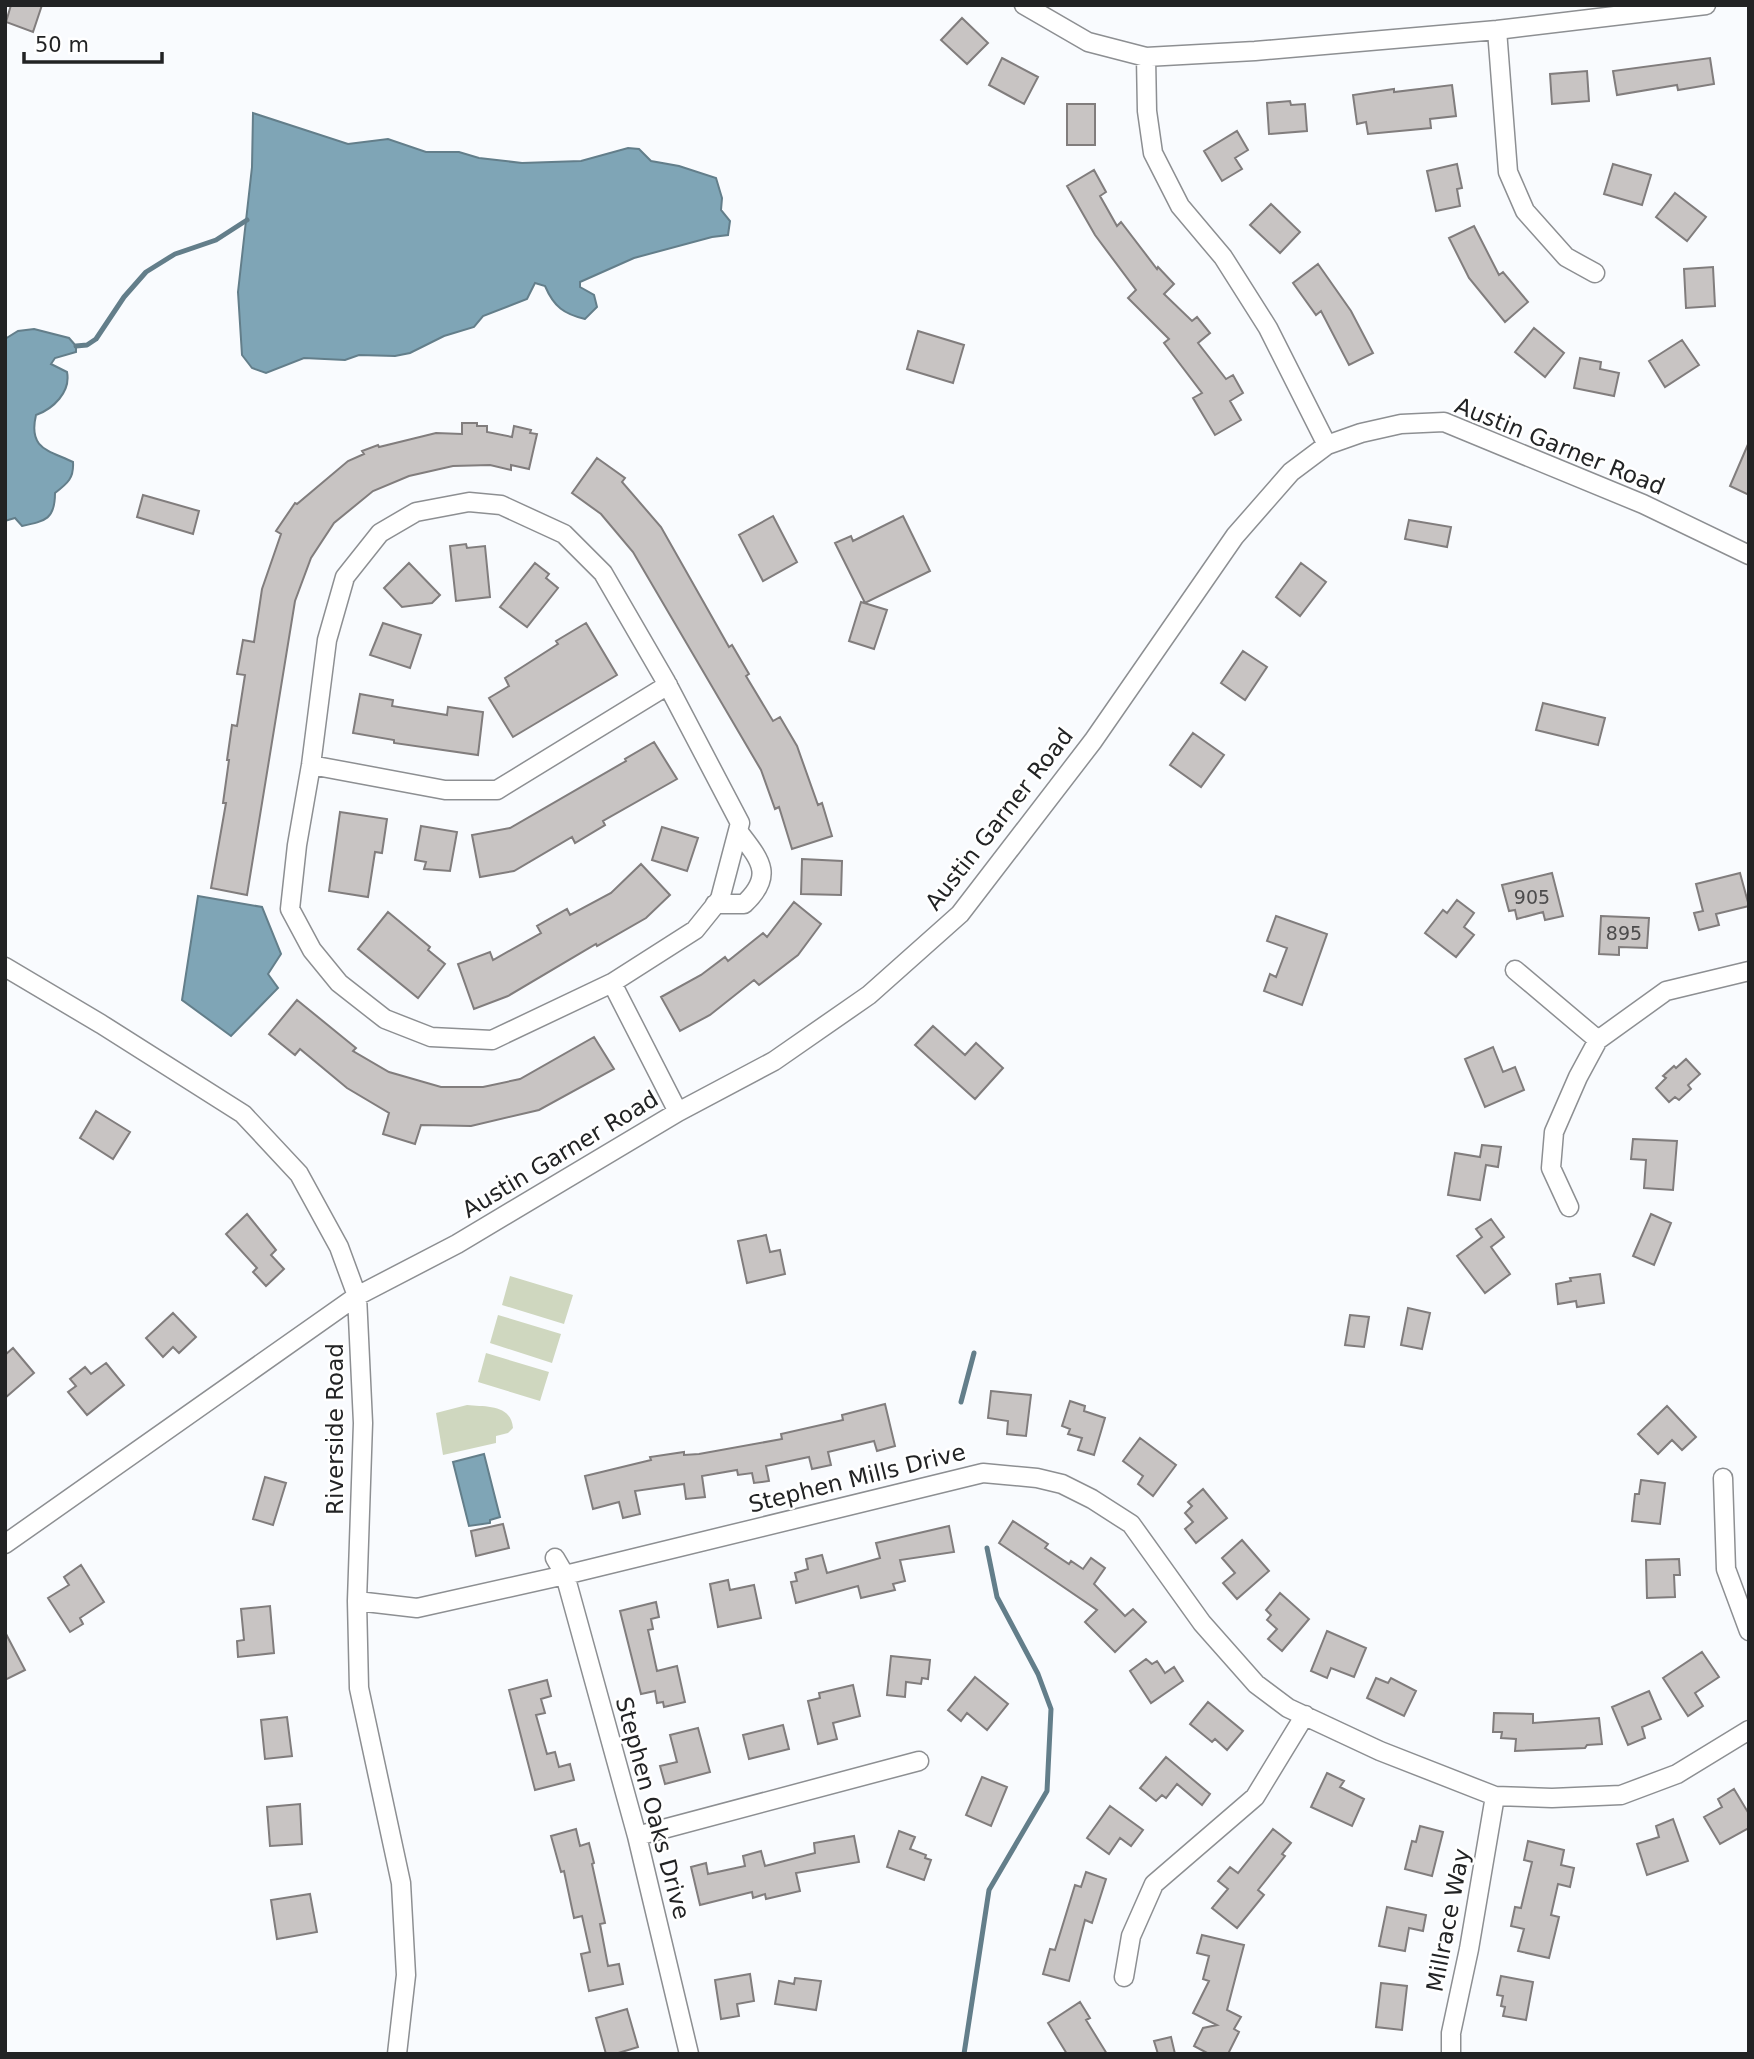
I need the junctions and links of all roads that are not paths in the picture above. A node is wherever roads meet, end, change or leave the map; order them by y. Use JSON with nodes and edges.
{"nodes":[{"id":1,"x":1024,"y":5,"type":"edge"},
{"id":2,"x":1706,"y":5,"type":"edge"},
{"id":3,"x":1497,"y":30,"type":"junction"},
{"id":4,"x":1146,"y":57,"type":"junction"},
{"id":5,"x":1595,"y":273,"type":"dead end"},
{"id":6,"x":1327,"y":445,"type":"junction"},
{"id":7,"x":1749,"y":555,"type":"edge"},
{"id":8,"x":668,"y":685,"type":"junction"},
{"id":9,"x":312,"y":765,"type":"junction"},
{"id":10,"x":738,"y":831,"type":"junction"},
{"id":11,"x":715,"y":904,"type":"junction"},
{"id":12,"x":5,"y":967,"type":"edge"},
{"id":13,"x":1514,"y":970,"type":"dead end"},
{"id":14,"x":1749,"y":971,"type":"edge"},
{"id":15,"x":612,"y":983,"type":"junction"},
{"id":16,"x":1598,"y":1040,"type":"junction"},
{"id":17,"x":678,"y":1112,"type":"junction"},
{"id":18,"x":1569,"y":1207,"type":"dead end"},
{"id":19,"x":357,"y":1296,"type":"junction"},
{"id":20,"x":1723,"y":1478,"type":"dead end"},
{"id":21,"x":5,"y":1544,"type":"edge"},
{"id":22,"x":555,"y":1558,"type":"dead end"},
{"id":23,"x":565,"y":1575,"type":"junction"},
{"id":24,"x":357,"y":1601,"type":"junction"},
{"id":25,"x":1749,"y":1630,"type":"edge"},
{"id":26,"x":1305,"y":1715,"type":"junction"},
{"id":27,"x":1749,"y":1730,"type":"edge"},
{"id":28,"x":919,"y":1761,"type":"dead end"},
{"id":29,"x":1495,"y":1796,"type":"junction"},
{"id":30,"x":637,"y":1836,"type":"junction"},
{"id":31,"x":1124,"y":1977,"type":"dead end"},
{"id":32,"x":397,"y":2054,"type":"edge"},
{"id":33,"x":689,"y":2054,"type":"edge"},
{"id":34,"x":1451,"y":2054,"type":"edge"}],
"edges":[{"from":1,"to":4,"type":"street"},
{"from":2,"to":3,"type":"street"},
{"from":3,"to":4,"type":"street"},
{"from":3,"to":5,"type":"street"},
{"from":4,"to":6,"type":"street"},
{"from":6,"to":7,"type":"street","name":"Austin Garner Road"},
{"from":6,"to":17,"type":"street","name":"Austin Garner Road"},
{"from":8,"to":9,"type":"street"},
{"from":8,"to":9,"type":"street"},
{"from":8,"to":10,"type":"street"},
{"from":9,"to":15,"type":"street"},
{"from":10,"to":11,"type":"street"},
{"from":10,"to":11,"type":"street"},
{"from":11,"to":15,"type":"street"},
{"from":12,"to":19,"type":"street","name":"Riverside Road"},
{"from":13,"to":16,"type":"street"},
{"from":14,"to":16,"type":"street"},
{"from":15,"to":17,"type":"street"},
{"from":16,"to":18,"type":"street"},
{"from":17,"to":19,"type":"street","name":"Austin Garner Road"},
{"from":19,"to":21,"type":"street","name":"Austin Garner Road"},
{"from":19,"to":24,"type":"street","name":"Riverside Road"},
{"from":20,"to":25,"type":"street"},
{"from":22,"to":23,"type":"street","name":"Stephen Oaks Drive"},
{"from":23,"to":24,"type":"street","name":"Stephen Mills Drive"},
{"from":23,"to":26,"type":"street","name":"Stephen Mills Drive"},
{"from":23,"to":30,"type":"street","name":"Stephen Oaks Drive"},
{"from":24,"to":32,"type":"street","name":"Riverside Road"},
{"from":26,"to":29,"type":"street","name":"Stephen Mills Drive"},
{"from":26,"to":31,"type":"street"},
{"from":27,"to":29,"type":"street","name":"Stephen Mills Drive"},
{"from":28,"to":30,"type":"street"},
{"from":29,"to":34,"type":"street","name":"Millrace Way"},
{"from":30,"to":33,"type":"street","name":"Stephen Oaks Drive"}]}
